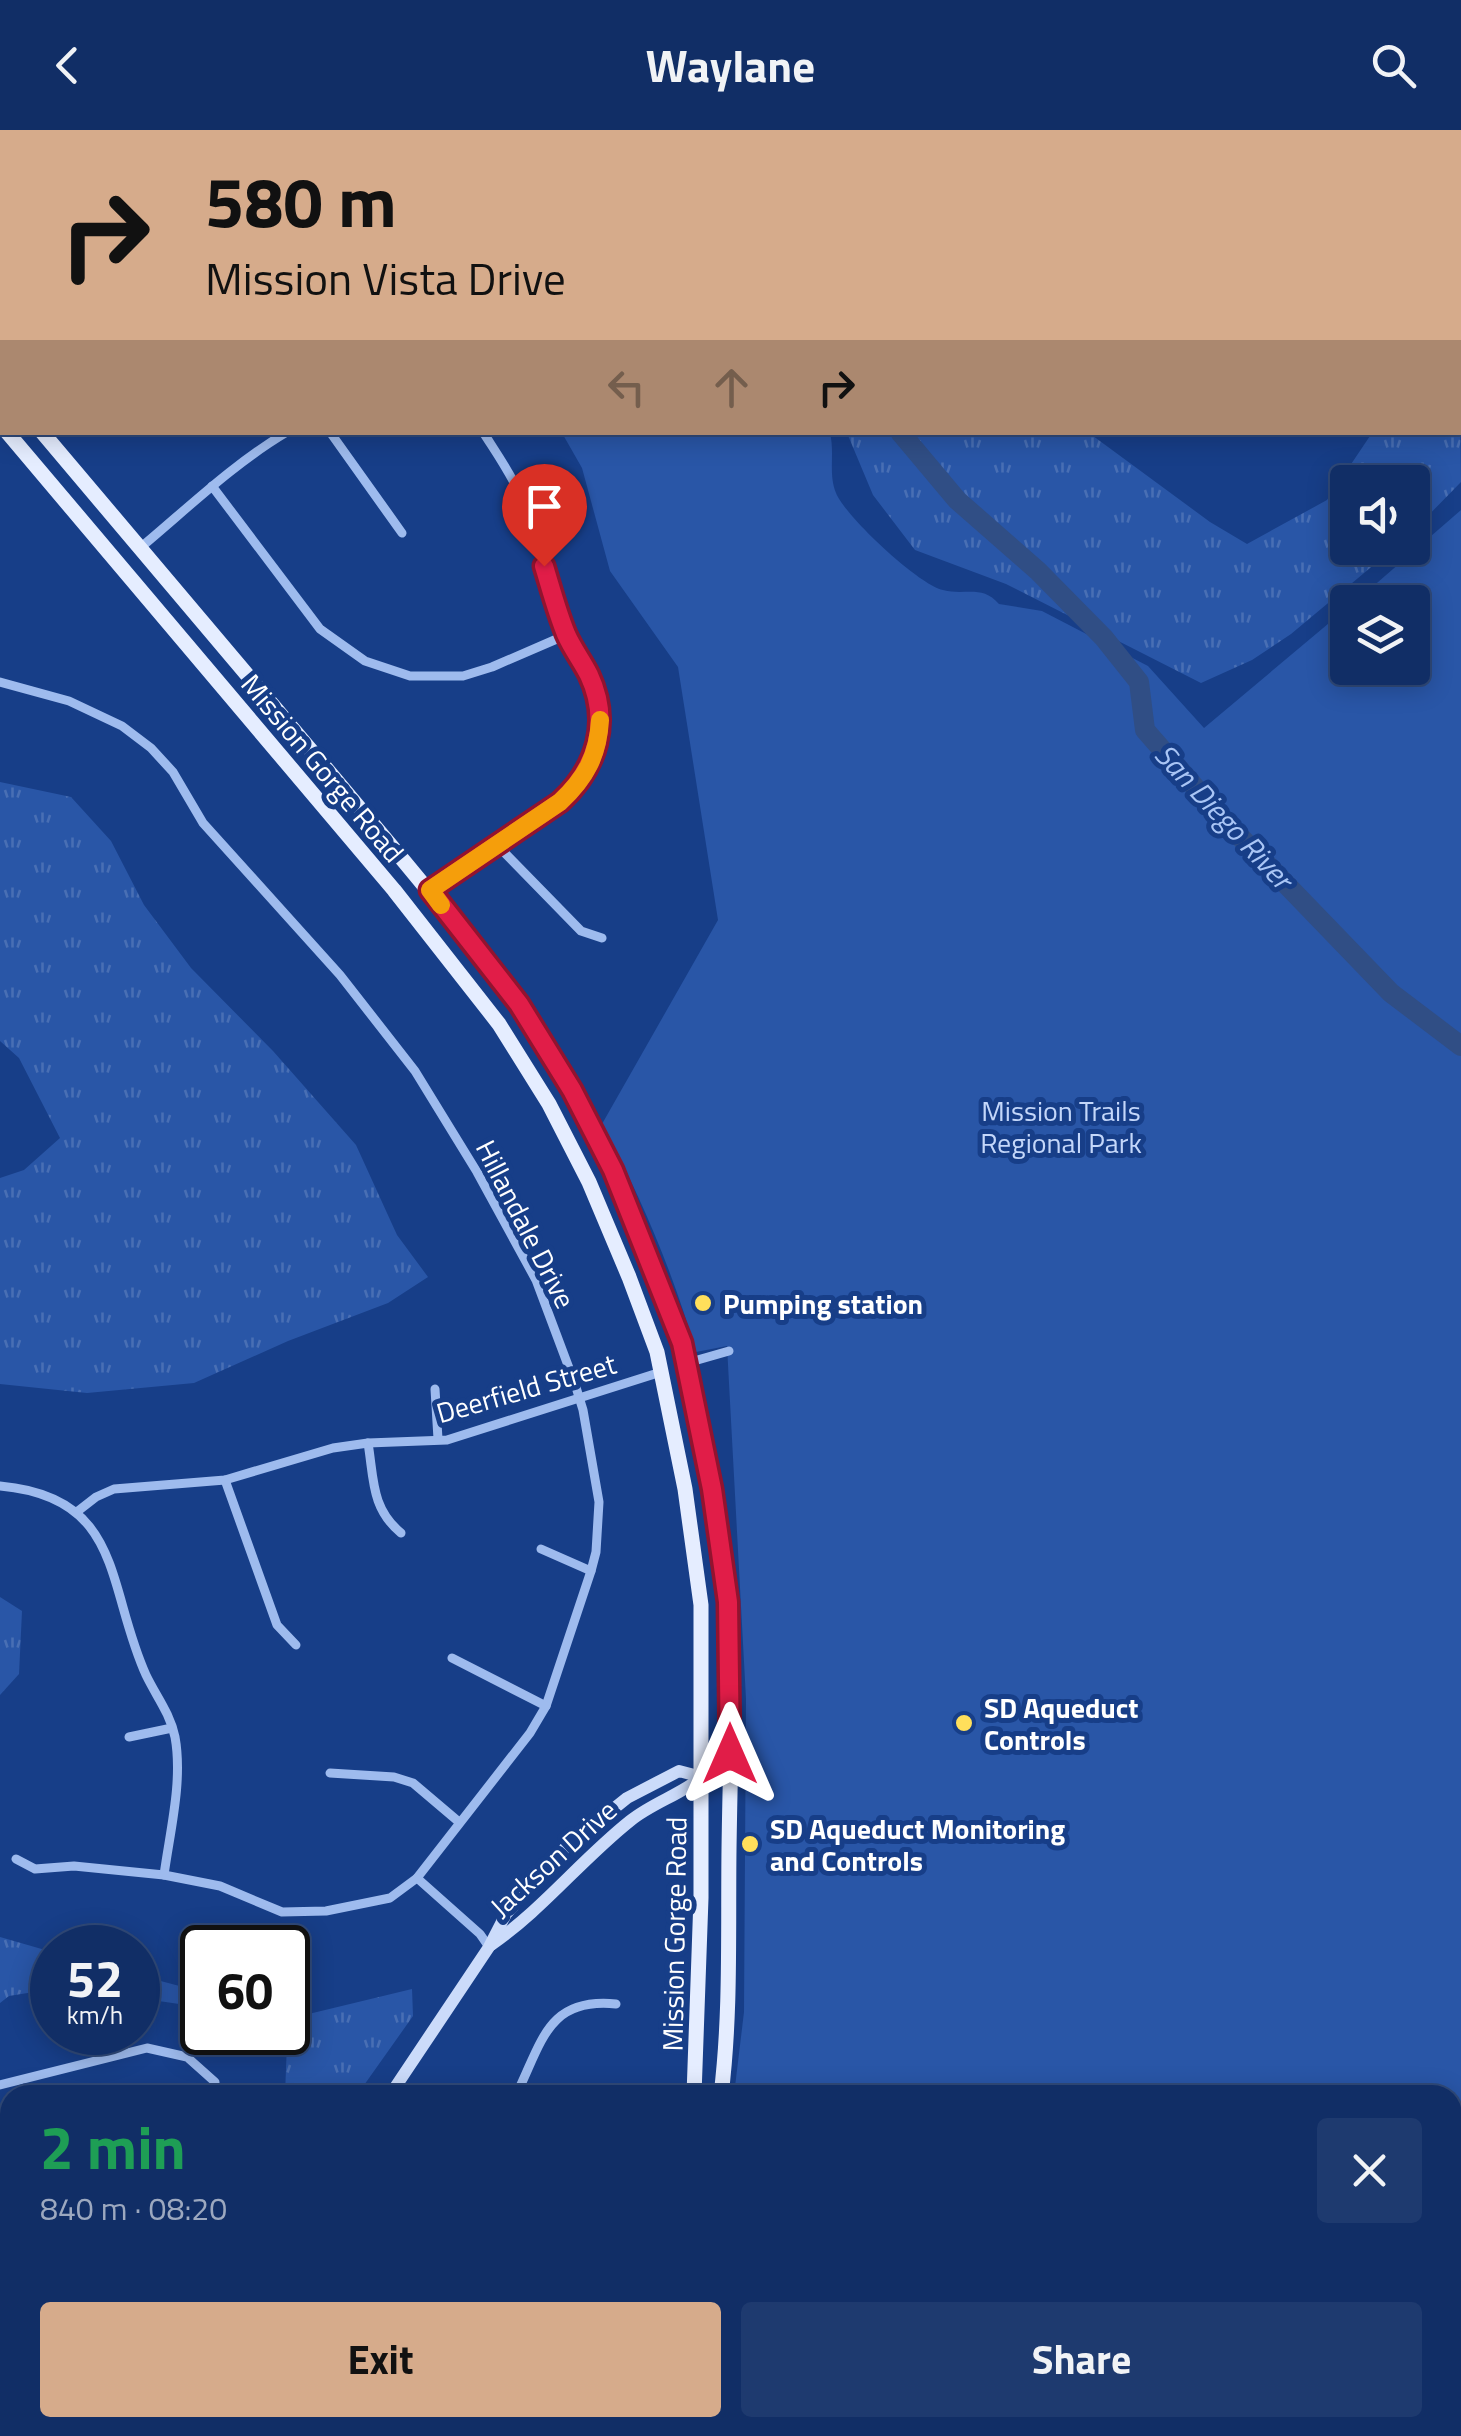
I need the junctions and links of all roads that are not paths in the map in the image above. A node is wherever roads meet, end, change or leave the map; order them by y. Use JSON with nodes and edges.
{"nodes":[{"id":1,"x":9,"y":435,"type":"edge"},
{"id":2,"x":45,"y":435,"type":"edge"},
{"id":3,"x":283,"y":435,"type":"edge"},
{"id":4,"x":332,"y":435,"type":"edge"},
{"id":5,"x":484,"y":435,"type":"edge"},
{"id":6,"x":212,"y":486,"type":"junction"},
{"id":7,"x":402,"y":534,"type":"dead end"},
{"id":8,"x":140,"y":548,"type":"junction"},
{"id":9,"x":566,"y":634,"type":"junction"},
{"id":10,"x":0,"y":682,"type":"edge"},
{"id":11,"x":498,"y":846,"type":"junction"},
{"id":12,"x":430,"y":890,"type":"junction"},
{"id":13,"x":602,"y":938,"type":"dead end"},
{"id":14,"x":729,"y":1351,"type":"dead end"},
{"id":15,"x":686,"y":1363,"type":"junction"},
{"id":16,"x":661,"y":1372,"type":"junction"},
{"id":17,"x":435,"y":1389,"type":"dead end"},
{"id":18,"x":578,"y":1397,"type":"junction"},
{"id":19,"x":438,"y":1439,"type":"junction"},
{"id":20,"x":368,"y":1443,"type":"junction"},
{"id":21,"x":225,"y":1480,"type":"junction"},
{"id":22,"x":0,"y":1486,"type":"edge"},
{"id":23,"x":78,"y":1512,"type":"junction"},
{"id":24,"x":400,"y":1533,"type":"dead end"},
{"id":25,"x":541,"y":1549,"type":"dead end"},
{"id":26,"x":591,"y":1571,"type":"junction"},
{"id":27,"x":296,"y":1645,"type":"dead end"},
{"id":28,"x":452,"y":1658,"type":"dead end"},
{"id":29,"x":546,"y":1706,"type":"junction"},
{"id":30,"x":172,"y":1728,"type":"junction"},
{"id":31,"x":129,"y":1737,"type":"dead end"},
{"id":32,"x":330,"y":1773,"type":"dead end"},
{"id":33,"x":730,"y":1774,"type":"junction"},
{"id":34,"x":702,"y":1777,"type":"junction"},
{"id":35,"x":460,"y":1822,"type":"junction"},
{"id":36,"x":16,"y":1859,"type":"dead end"},
{"id":37,"x":164,"y":1875,"type":"junction"},
{"id":38,"x":417,"y":1878,"type":"junction"},
{"id":39,"x":489,"y":1947,"type":"junction"},
{"id":40,"x":616,"y":2004,"type":"dead end"},
{"id":41,"x":0,"y":2084,"type":"edge"},
{"id":42,"x":215,"y":2085,"type":"edge"},
{"id":43,"x":397,"y":2085,"type":"edge"},
{"id":44,"x":521,"y":2085,"type":"edge"},
{"id":45,"x":694,"y":2085,"type":"edge"},
{"id":46,"x":721,"y":2085,"type":"edge"}],
"edges":[{"from":1,"to":16,"type":"main road","name":"Mission Gorge Road"},
{"from":2,"to":8,"type":"main road","name":"Mission Gorge Road"},
{"from":3,"to":6,"type":"street"},
{"from":4,"to":7,"type":"street"},
{"from":5,"to":9,"type":"street"},
{"from":6,"to":8,"type":"street"},
{"from":6,"to":9,"type":"street"},
{"from":8,"to":12,"type":"main road","name":"Mission Gorge Road"},
{"from":9,"to":11,"type":"street"},
{"from":10,"to":18,"type":"street","name":"Hillandale Drive"},
{"from":11,"to":12,"type":"street"},
{"from":11,"to":13,"type":"street"},
{"from":12,"to":15,"type":"main road","name":"Mission Gorge Road"},
{"from":14,"to":15,"type":"street"},
{"from":15,"to":33,"type":"main road","name":"Mission Gorge Road"},
{"from":16,"to":18,"type":"street","name":"Deerfield Street"},
{"from":16,"to":34,"type":"main road","name":"Mission Gorge Road"},
{"from":17,"to":19,"type":"street"},
{"from":18,"to":19,"type":"street","name":"Deerfield Street"},
{"from":18,"to":26,"type":"street","name":"Hillandale Drive"},
{"from":19,"to":20,"type":"street","name":"Deerfield Street"},
{"from":20,"to":21,"type":"street","name":"Deerfield Street"},
{"from":20,"to":24,"type":"street"},
{"from":21,"to":23,"type":"street","name":"Deerfield Street"},
{"from":21,"to":27,"type":"street"},
{"from":22,"to":23,"type":"street"},
{"from":23,"to":30,"type":"street"},
{"from":25,"to":26,"type":"street"},
{"from":26,"to":29,"type":"street","name":"Hillandale Drive"},
{"from":28,"to":29,"type":"street"},
{"from":29,"to":35,"type":"street","name":"Hillandale Drive"},
{"from":30,"to":31,"type":"street"},
{"from":30,"to":37,"type":"street"},
{"from":32,"to":35,"type":"street"},
{"from":33,"to":34,"type":"main road","name":"Jackson Drive"},
{"from":33,"to":46,"type":"main road","name":"Mission Gorge Road"},
{"from":34,"to":39,"type":"main road","name":"Jackson Drive"},
{"from":34,"to":39,"type":"main road","name":"Jackson Drive"},
{"from":34,"to":45,"type":"main road","name":"Mission Gorge Road"},
{"from":35,"to":38,"type":"street","name":"Hillandale Drive"},
{"from":36,"to":37,"type":"street","name":"Hillandale Drive"},
{"from":37,"to":38,"type":"street","name":"Hillandale Drive"},
{"from":38,"to":39,"type":"street"},
{"from":39,"to":43,"type":"main road","name":"Jackson Drive"},
{"from":40,"to":44,"type":"street"},
{"from":41,"to":42,"type":"street"}]}
